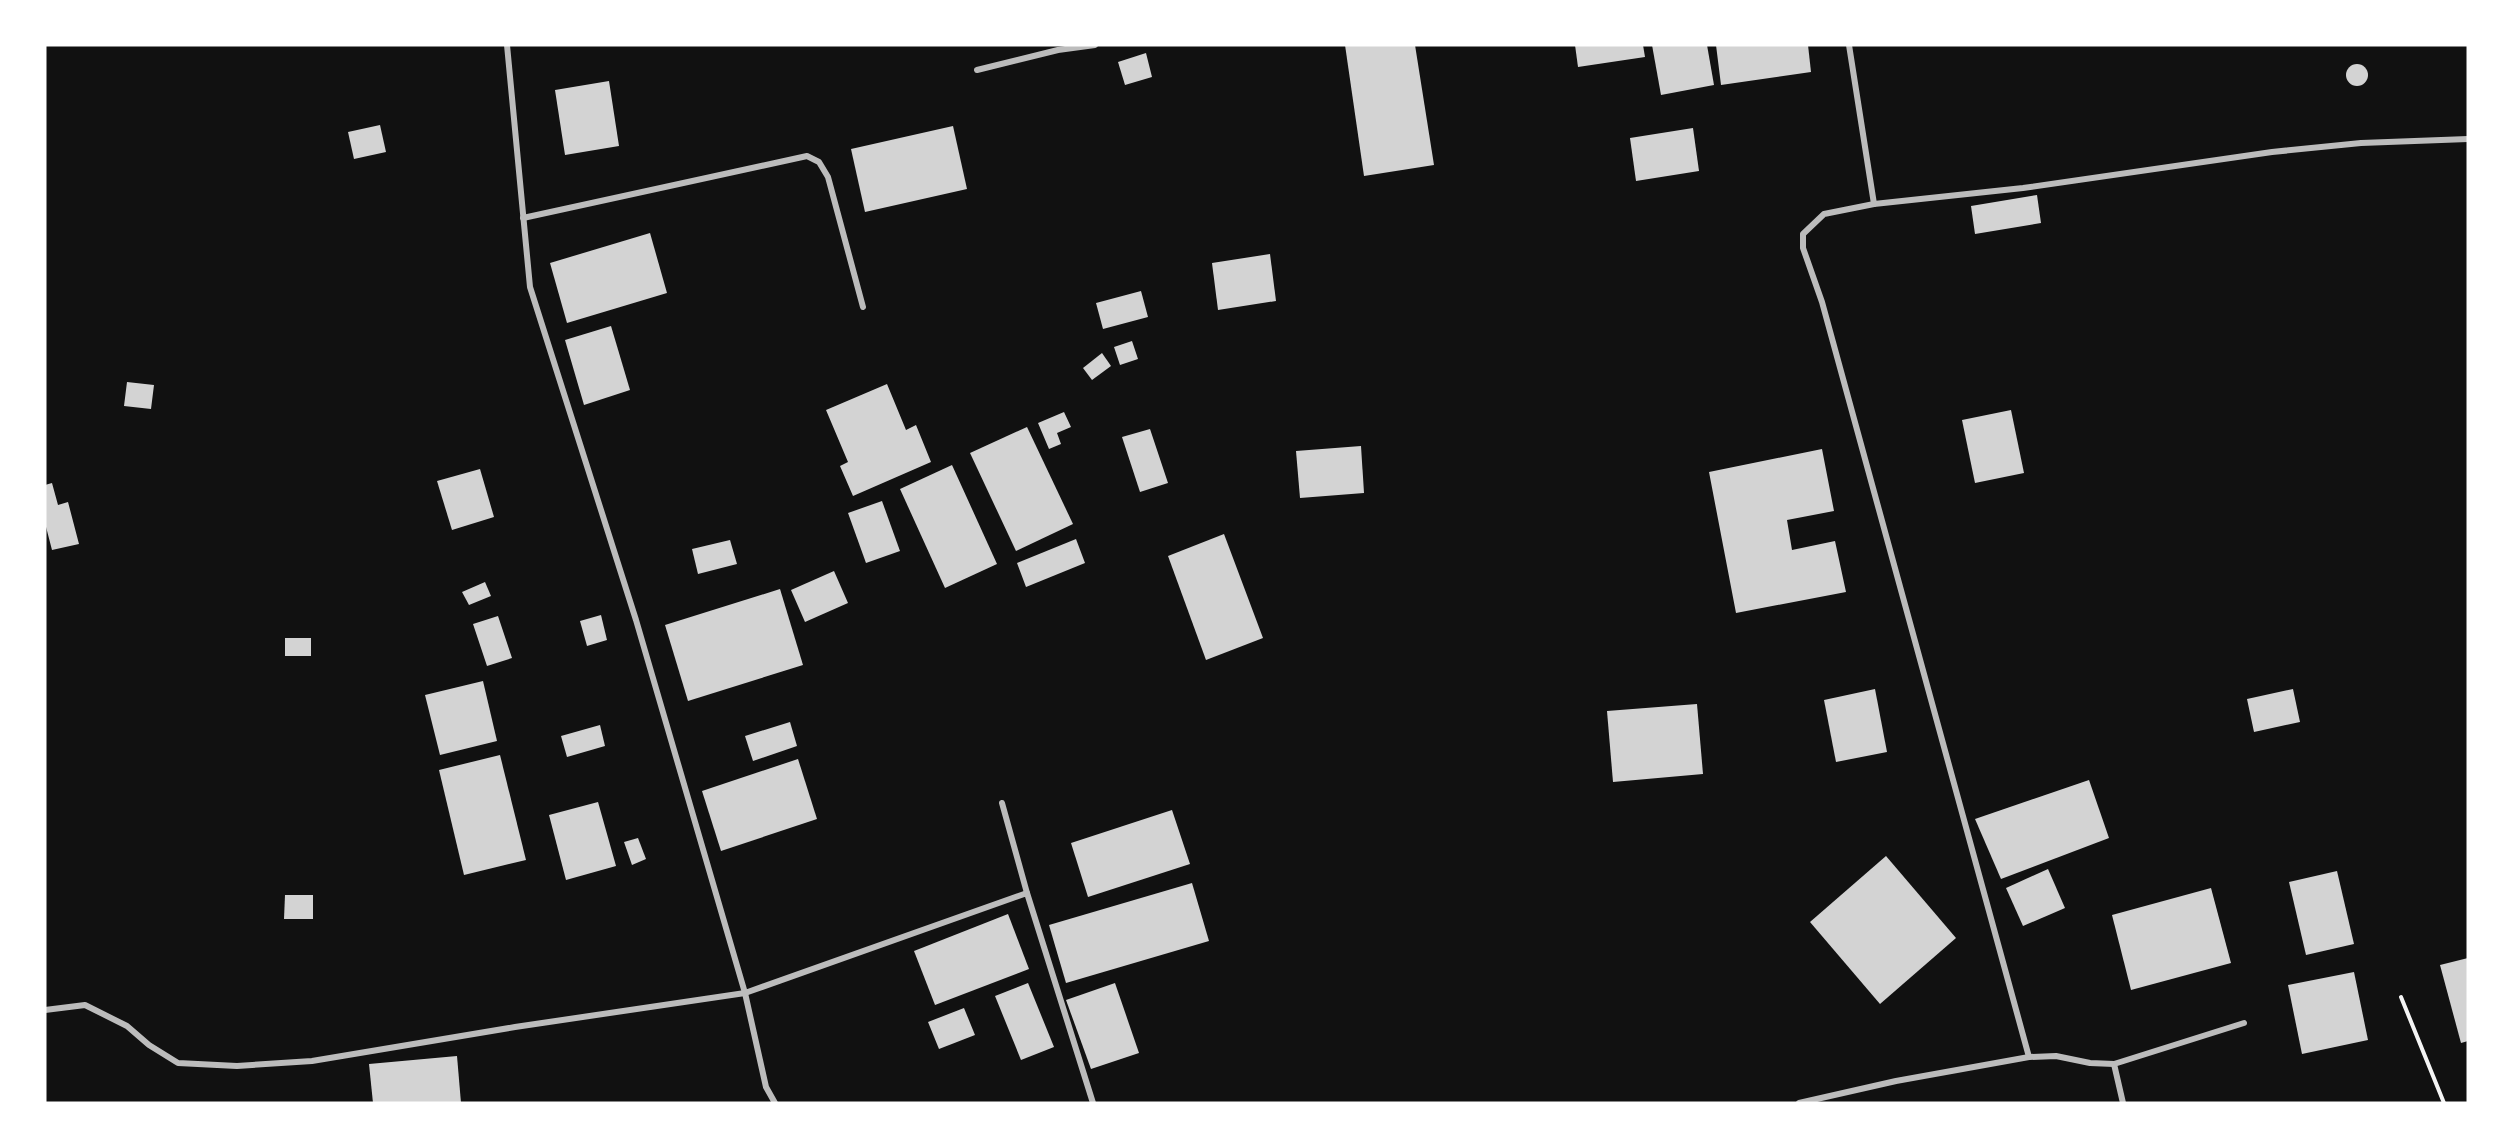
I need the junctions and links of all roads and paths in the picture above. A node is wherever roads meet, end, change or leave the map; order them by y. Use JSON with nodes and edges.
{"nodes":[{"id":1,"x":507,"y":45,"type":"edge"},
{"id":2,"x":1095,"y":45,"type":"edge"},
{"id":3,"x":1850,"y":45,"type":"edge"},
{"id":4,"x":977,"y":70,"type":"dead end"},
{"id":5,"x":2468,"y":139,"type":"edge"},
{"id":6,"x":1874,"y":204,"type":"junction"},
{"id":7,"x":523,"y":218,"type":"junction"},
{"id":8,"x":863,"y":308,"type":"dead end"},
{"id":9,"x":1002,"y":803,"type":"dead end"},
{"id":10,"x":1027,"y":893,"type":"junction"},
{"id":11,"x":744,"y":993,"type":"junction"},
{"id":12,"x":2401,"y":997,"type":"dead end"},
{"id":13,"x":45,"y":1010,"type":"edge"},
{"id":14,"x":2244,"y":1023,"type":"dead end"},
{"id":15,"x":2029,"y":1057,"type":"junction"},
{"id":16,"x":2114,"y":1064,"type":"junction"},
{"id":17,"x":775,"y":1103,"type":"edge"},
{"id":18,"x":1093,"y":1103,"type":"edge"},
{"id":19,"x":1799,"y":1103,"type":"edge"},
{"id":20,"x":2123,"y":1103,"type":"edge"},
{"id":21,"x":2444,"y":1103,"type":"edge"}],
"edges":[{"from":1,"to":7,"type":"street"},
{"from":2,"to":4,"type":"street"},
{"from":3,"to":6,"type":"street"},
{"from":5,"to":6,"type":"street"},
{"from":6,"to":15,"type":"street"},
{"from":7,"to":8,"type":"street"},
{"from":7,"to":11,"type":"street"},
{"from":9,"to":10,"type":"street"},
{"from":10,"to":11,"type":"street"},
{"from":10,"to":18,"type":"street"},
{"from":11,"to":13,"type":"street"},
{"from":11,"to":17,"type":"street"},
{"from":12,"to":21,"type":"path"},
{"from":14,"to":16,"type":"street"},
{"from":15,"to":16,"type":"street"},
{"from":15,"to":19,"type":"street"},
{"from":16,"to":20,"type":"street"}]}
